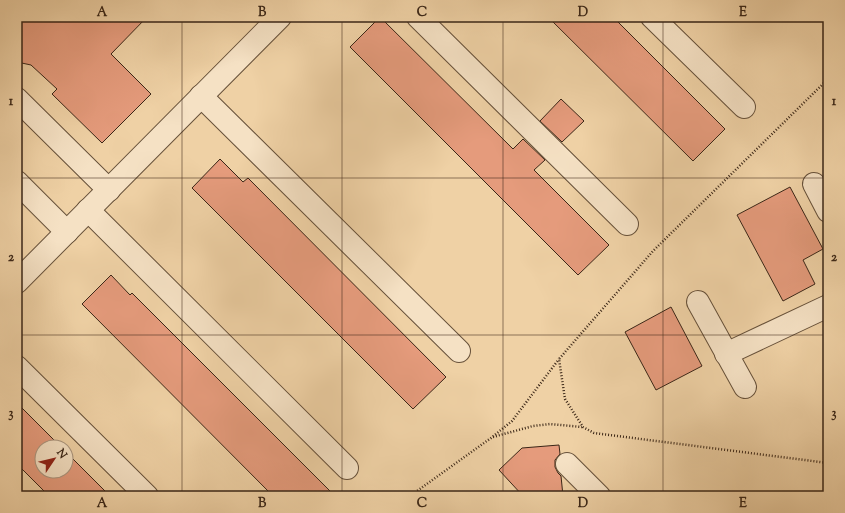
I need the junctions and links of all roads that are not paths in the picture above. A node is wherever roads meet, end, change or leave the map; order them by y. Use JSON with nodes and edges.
{"nodes":[{"id":1,"x":280,"y":17,"type":"edge"},
{"id":2,"x":418,"y":17,"type":"edge"},
{"id":3,"x":652,"y":17,"type":"edge"},
{"id":4,"x":201,"y":96,"type":"junction"},
{"id":5,"x":17,"y":99,"type":"edge"},
{"id":6,"x":744,"y":108,"type":"dead end"},
{"id":7,"x":17,"y":182,"type":"edge"},
{"id":8,"x":814,"y":184,"type":"dead end"},
{"id":9,"x":109,"y":190,"type":"junction"},
{"id":10,"x":88,"y":210,"type":"junction"},
{"id":11,"x":828,"y":211,"type":"edge"},
{"id":12,"x":627,"y":224,"type":"dead end"},
{"id":13,"x":67,"y":232,"type":"junction"},
{"id":14,"x":17,"y":282,"type":"edge"},
{"id":15,"x":698,"y":302,"type":"dead end"},
{"id":16,"x":828,"y":306,"type":"edge"},
{"id":17,"x":459,"y":351,"type":"dead end"},
{"id":18,"x":726,"y":354,"type":"junction"},
{"id":19,"x":17,"y":367,"type":"edge"},
{"id":20,"x":745,"y":386,"type":"dead end"},
{"id":21,"x":567,"y":464,"type":"dead end"},
{"id":22,"x":348,"y":468,"type":"dead end"},
{"id":23,"x":147,"y":496,"type":"edge"},
{"id":24,"x":600,"y":496,"type":"edge"}],
"edges":[{"from":1,"to":4,"type":"street"},
{"from":2,"to":12,"type":"street"},
{"from":3,"to":6,"type":"street"},
{"from":4,"to":9,"type":"street"},
{"from":4,"to":17,"type":"street"},
{"from":5,"to":9,"type":"street"},
{"from":7,"to":13,"type":"street"},
{"from":8,"to":11,"type":"street"},
{"from":9,"to":10,"type":"street"},
{"from":10,"to":13,"type":"street"},
{"from":10,"to":22,"type":"street"},
{"from":13,"to":14,"type":"street"},
{"from":15,"to":18,"type":"street"},
{"from":16,"to":18,"type":"street"},
{"from":18,"to":20,"type":"street"},
{"from":19,"to":23,"type":"street"},
{"from":21,"to":24,"type":"street"}]}
